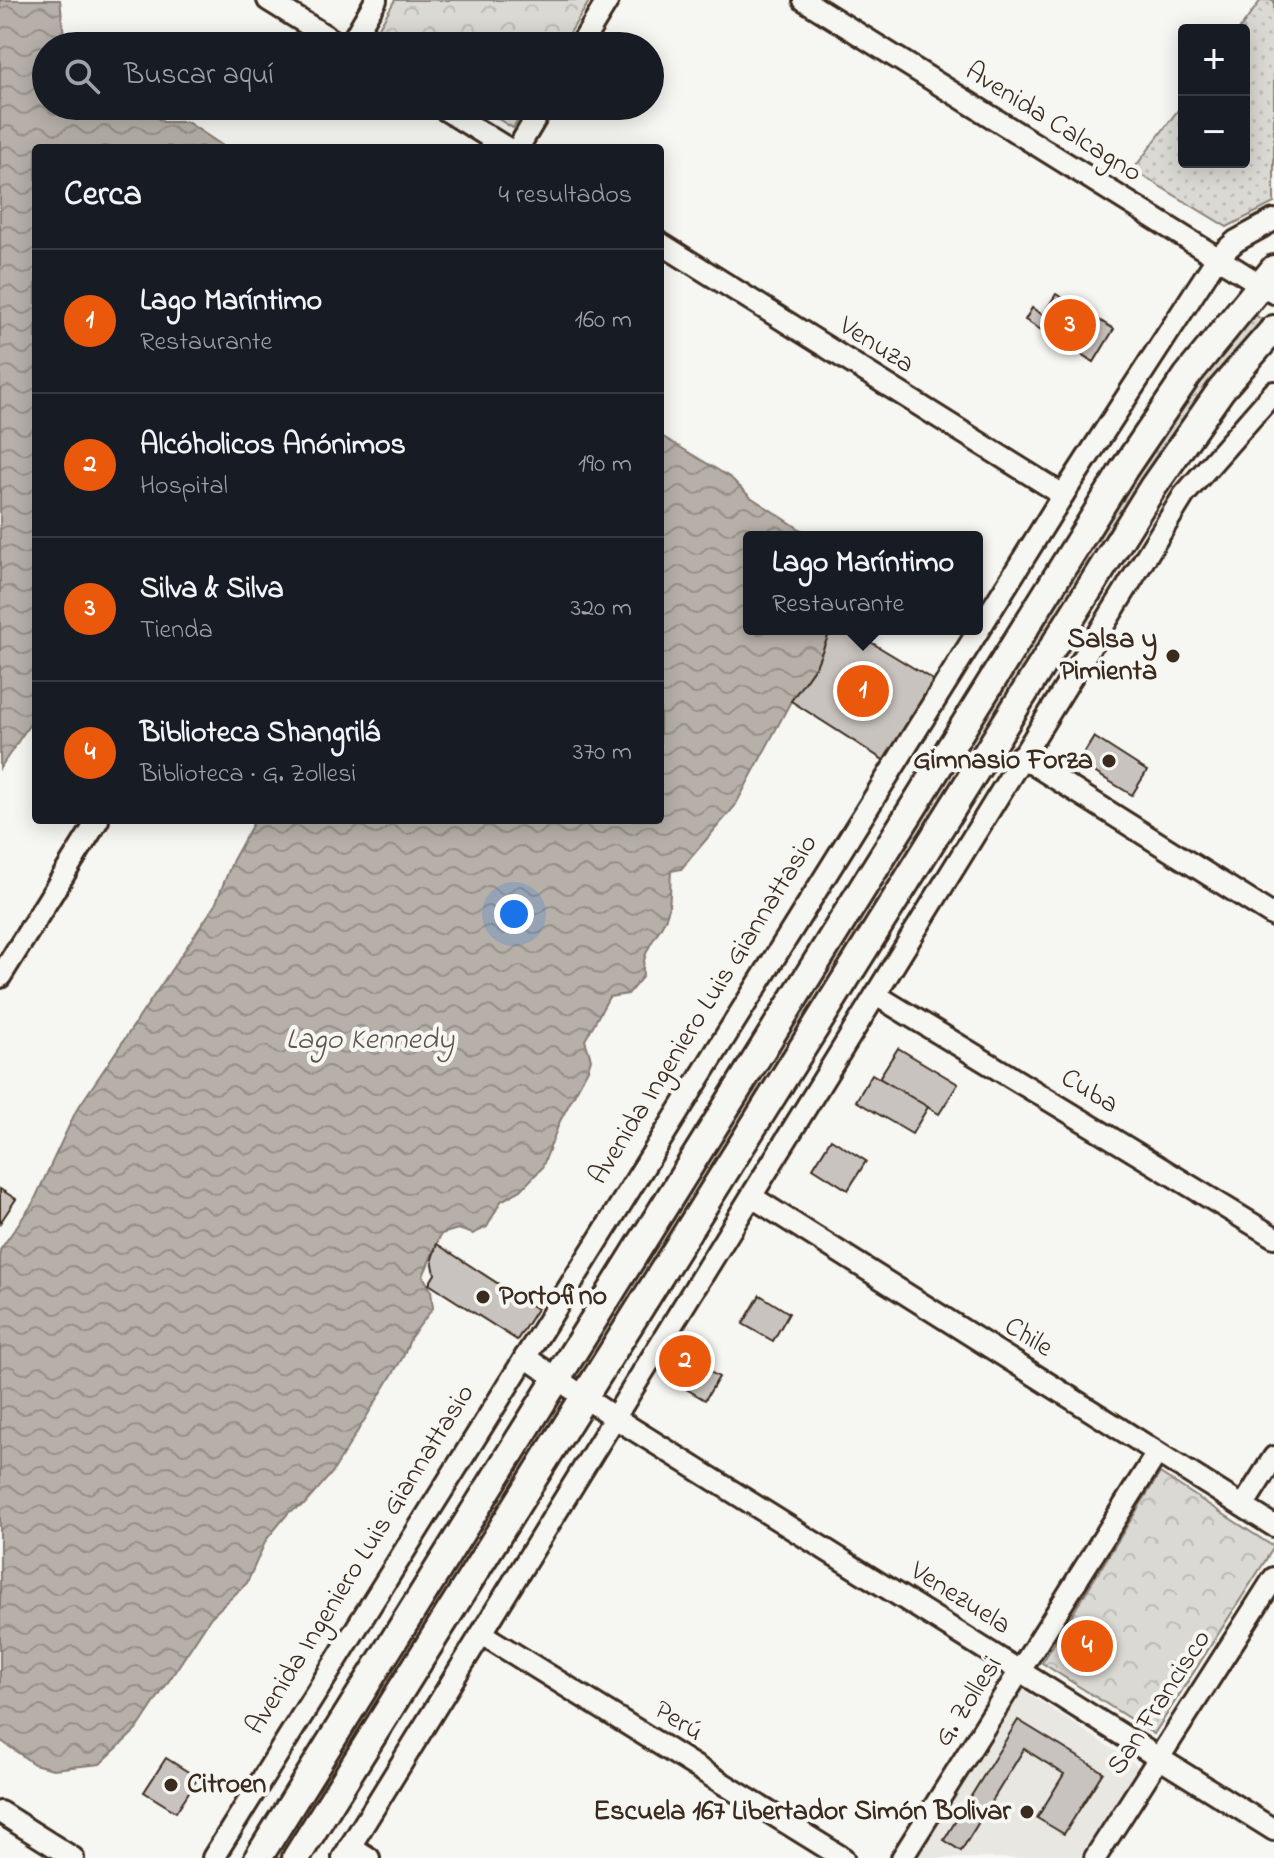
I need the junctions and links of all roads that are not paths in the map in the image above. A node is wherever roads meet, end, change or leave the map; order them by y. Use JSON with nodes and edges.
{"nodes":[{"id":1,"x":268,"y":0,"type":"edge"},
{"id":2,"x":376,"y":0,"type":"edge"},
{"id":3,"x":608,"y":0,"type":"edge"},
{"id":4,"x":804,"y":0,"type":"edge"},
{"id":5,"x":319,"y":32,"type":"edge"},
{"id":6,"x":357,"y":32,"type":"edge"},
{"id":7,"x":589,"y":32,"type":"edge"},
{"id":8,"x":462,"y":120,"type":"edge"},
{"id":9,"x":535,"y":120,"type":"edge"},
{"id":10,"x":501,"y":144,"type":"edge"},
{"id":11,"x":520,"y":144,"type":"edge"},
{"id":12,"x":1274,"y":220,"type":"edge"},
{"id":13,"x":664,"y":246,"type":"edge"},
{"id":14,"x":1217,"y":258,"type":"junction"},
{"id":15,"x":1269,"y":282,"type":"edge"},
{"id":16,"x":1274,"y":329,"type":"edge"},
{"id":17,"x":1270,"y":396,"type":"edge"},
{"id":18,"x":1274,"y":421,"type":"edge"},
{"id":19,"x":1063,"y":495,"type":"junction"},
{"id":20,"x":983,"y":623,"type":"edge"},
{"id":21,"x":976,"y":635,"type":"edge"},
{"id":22,"x":1020,"y":756,"type":"junction"},
{"id":23,"x":96,"y":824,"type":"edge"},
{"id":24,"x":1274,"y":916,"type":"edge"},
{"id":25,"x":0,"y":977,"type":"edge"},
{"id":26,"x":876,"y":995,"type":"junction"},
{"id":27,"x":752,"y":1197,"type":"junction"},
{"id":28,"x":1274,"y":1237,"type":"edge"},
{"id":29,"x":525,"y":1357,"type":"junction"},
{"id":30,"x":557,"y":1378,"type":"junction"},
{"id":31,"x":587,"y":1397,"type":"junction"},
{"id":32,"x":615,"y":1418,"type":"junction"},
{"id":33,"x":1157,"y":1453,"type":"junction"},
{"id":34,"x":1274,"y":1457,"type":"edge"},
{"id":35,"x":1243,"y":1506,"type":"junction"},
{"id":36,"x":1274,"y":1526,"type":"edge"},
{"id":37,"x":1274,"y":1578,"type":"edge"},
{"id":38,"x":482,"y":1634,"type":"junction"},
{"id":39,"x":1022,"y":1670,"type":"junction"},
{"id":40,"x":1158,"y":1758,"type":"junction"},
{"id":41,"x":0,"y":1812,"type":"edge"},
{"id":42,"x":1274,"y":1830,"type":"edge"},
{"id":43,"x":346,"y":1852,"type":"edge"},
{"id":44,"x":73,"y":1858,"type":"edge"},
{"id":45,"x":213,"y":1858,"type":"edge"},
{"id":46,"x":258,"y":1858,"type":"edge"},
{"id":47,"x":296,"y":1858,"type":"edge"},
{"id":48,"x":369,"y":1858,"type":"edge"},
{"id":49,"x":843,"y":1858,"type":"edge"},
{"id":50,"x":902,"y":1858,"type":"edge"},
{"id":51,"x":1095,"y":1858,"type":"edge"}],
"edges":[{"from":1,"to":5,"type":"street"},
{"from":2,"to":6,"type":"street"},
{"from":3,"to":7,"type":"street"},
{"from":4,"to":14,"type":"street","name":"Avenida Calcagno"},
{"from":8,"to":10,"type":"street"},
{"from":9,"to":11,"type":"street"},
{"from":12,"to":14,"type":"street","name":"Avenida Ingeniero Luis Giannattasio"},
{"from":13,"to":19,"type":"street","name":"Venuza"},
{"from":14,"to":15,"type":"street","name":"Avenida Calcagno"},
{"from":14,"to":19,"type":"street","name":"Avenida Ingeniero Luis Giannattasio"},
{"from":15,"to":30,"type":"main road"},
{"from":16,"to":31,"type":"main road"},
{"from":17,"to":18,"type":"street"},
{"from":17,"to":22,"type":"street"},
{"from":19,"to":20,"type":"street","name":"Avenida Ingeniero Luis Giannattasio"},
{"from":21,"to":29,"type":"street","name":"Avenida Ingeniero Luis Giannattasio"},
{"from":22,"to":24,"type":"street"},
{"from":22,"to":26,"type":"street"},
{"from":23,"to":25,"type":"street"},
{"from":26,"to":27,"type":"street"},
{"from":26,"to":28,"type":"street","name":"Cuba"},
{"from":27,"to":32,"type":"street"},
{"from":27,"to":33,"type":"street","name":"Chile"},
{"from":29,"to":30,"type":"street","name":"Venezuela"},
{"from":29,"to":45,"type":"street","name":"Avenida Ingeniero Luis Giannattasio"},
{"from":30,"to":31,"type":"street","name":"Venezuela"},
{"from":30,"to":46,"type":"main road"},
{"from":31,"to":32,"type":"street","name":"Venezuela"},
{"from":31,"to":47,"type":"main road"},
{"from":32,"to":38,"type":"street"},
{"from":32,"to":39,"type":"street","name":"Venezuela"},
{"from":33,"to":35,"type":"street","name":"Chile"},
{"from":33,"to":39,"type":"street","name":"G. Zollesi"},
{"from":34,"to":35,"type":"street"},
{"from":35,"to":36,"type":"street","name":"Chile"},
{"from":37,"to":40,"type":"street","name":"San Francisco"},
{"from":38,"to":43,"type":"street"},
{"from":38,"to":49,"type":"street","name":"Perú"},
{"from":39,"to":40,"type":"street","name":"Venezuela"},
{"from":39,"to":50,"type":"street","name":"G. Zollesi"},
{"from":40,"to":42,"type":"street","name":"Venezuela"},
{"from":40,"to":51,"type":"street","name":"San Francisco"},
{"from":41,"to":44,"type":"street"},
{"from":43,"to":48,"type":"street"}]}
